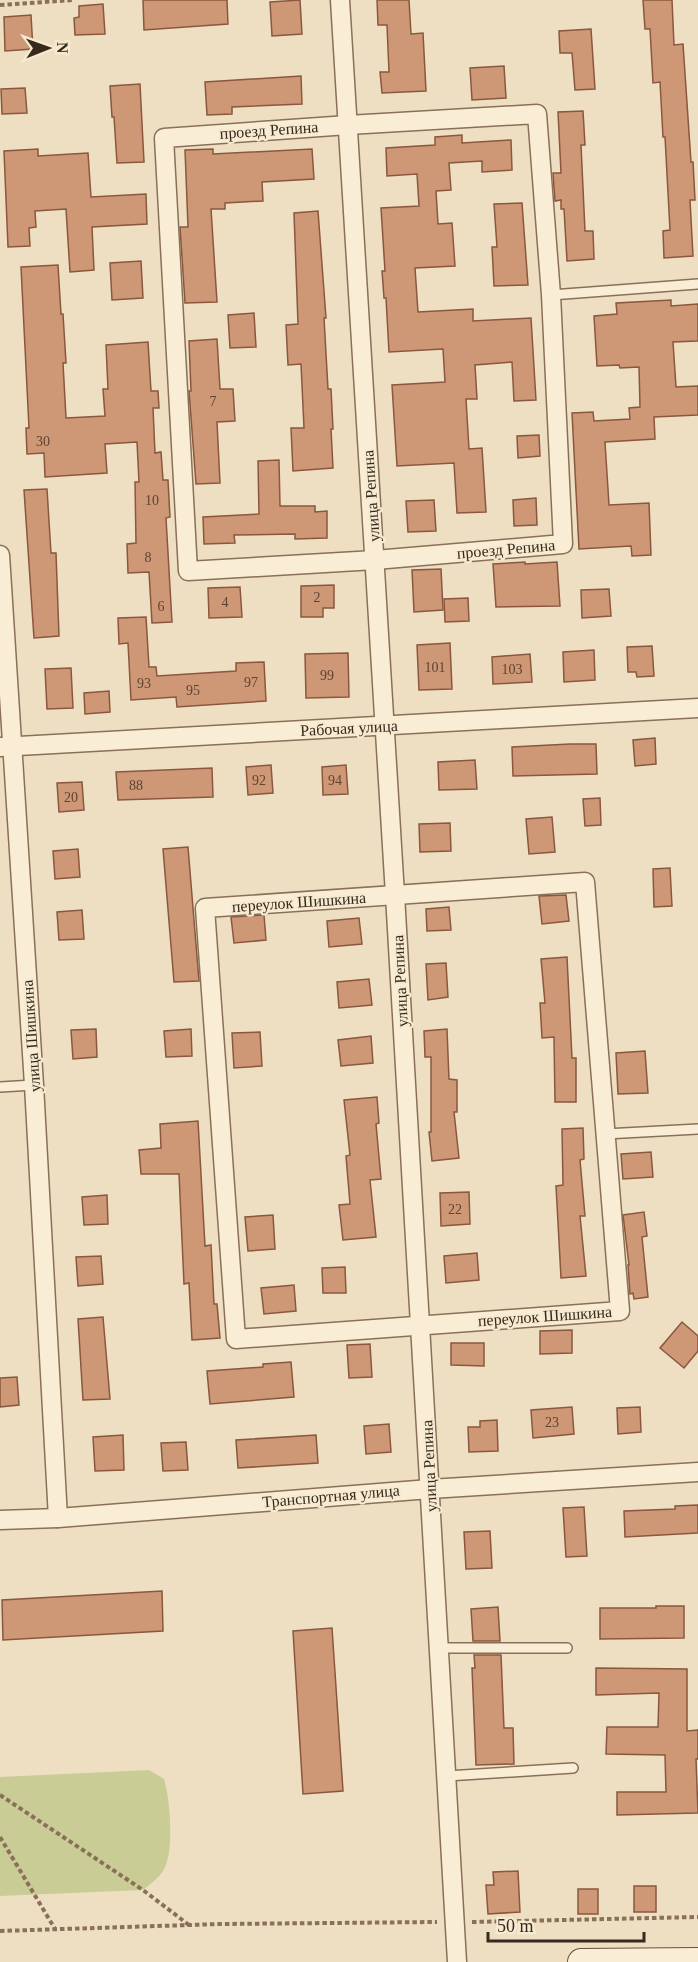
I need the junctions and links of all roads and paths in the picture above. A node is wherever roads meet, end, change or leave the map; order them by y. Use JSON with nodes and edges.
{"nodes":[{"id":1,"x":73,"y":0,"type":"edge"},
{"id":2,"x":340,"y":0,"type":"edge"},
{"id":3,"x":0,"y":5,"type":"edge"},
{"id":4,"x":348,"y":124,"type":"junction"},
{"id":5,"x":698,"y":284,"type":"edge"},
{"id":6,"x":551,"y":295,"type":"junction"},
{"id":7,"x":0,"y":555,"type":"edge"},
{"id":8,"x":375,"y":560,"type":"junction"},
{"id":9,"x":698,"y":708,"type":"edge"},
{"id":10,"x":385,"y":726,"type":"junction"},
{"id":11,"x":6,"y":747,"type":"edge"},
{"id":12,"x":395,"y":895,"type":"junction"},
{"id":13,"x":34,"y":1085,"type":"junction"},
{"id":14,"x":0,"y":1087,"type":"edge"},
{"id":15,"x":698,"y":1129,"type":"edge"},
{"id":16,"x":605,"y":1134,"type":"junction"},
{"id":17,"x":420,"y":1326,"type":"junction"},
{"id":18,"x":698,"y":1472,"type":"edge"},
{"id":19,"x":430,"y":1488,"type":"junction"},
{"id":20,"x":58,"y":1518,"type":"junction"},
{"id":21,"x":0,"y":1520,"type":"edge"},
{"id":22,"x":439,"y":1648,"type":"junction"},
{"id":23,"x":567,"y":1648,"type":"dead end"},
{"id":24,"x":573,"y":1768,"type":"dead end"},
{"id":25,"x":447,"y":1776,"type":"junction"},
{"id":26,"x":0,"y":1795,"type":"edge"},
{"id":27,"x":0,"y":1837,"type":"edge"},
{"id":28,"x":698,"y":1917,"type":"edge"},
{"id":29,"x":455,"y":1922,"type":"junction"},
{"id":30,"x":190,"y":1925,"type":"junction"},
{"id":31,"x":55,"y":1929,"type":"junction"},
{"id":32,"x":0,"y":1931,"type":"edge"},
{"id":33,"x":698,"y":1961,"type":"edge"},
{"id":34,"x":458,"y":1962,"type":"edge"},
{"id":35,"x":581,"y":1962,"type":"edge"}],
"edges":[{"from":1,"to":3,"type":"path"},
{"from":2,"to":4,"type":"street","name":"улица Репина"},
{"from":4,"to":6,"type":"street","name":"проезд Репина"},
{"from":4,"to":8,"type":"street","name":"улица Репина"},
{"from":4,"to":8,"type":"street","name":"проезд Репина"},
{"from":5,"to":6,"type":"lane"},
{"from":6,"to":8,"type":"street","name":"проезд Репина"},
{"from":7,"to":11,"type":"street","name":"улица Шишкина"},
{"from":8,"to":10,"type":"street","name":"улица Репина"},
{"from":9,"to":10,"type":"street","name":"Рабочая улица"},
{"from":10,"to":11,"type":"street","name":"Рабочая улица"},
{"from":10,"to":12,"type":"street","name":"улица Репина"},
{"from":11,"to":13,"type":"street","name":"улица Шишкина"},
{"from":12,"to":16,"type":"street","name":"переулок Шишкина"},
{"from":12,"to":17,"type":"street","name":"улица Репина"},
{"from":12,"to":17,"type":"street","name":"переулок Шишкина"},
{"from":13,"to":14,"type":"lane"},
{"from":13,"to":20,"type":"street","name":"улица Шишкина"},
{"from":15,"to":16,"type":"lane"},
{"from":16,"to":17,"type":"street","name":"переулок Шишкина"},
{"from":17,"to":19,"type":"street","name":"улица Репина"},
{"from":18,"to":19,"type":"street","name":"Транспортная улица"},
{"from":19,"to":20,"type":"street","name":"Транспортная улица"},
{"from":19,"to":22,"type":"street","name":"улица Репина"},
{"from":20,"to":21,"type":"street","name":"Транспортная улица"},
{"from":22,"to":23,"type":"lane"},
{"from":22,"to":25,"type":"street","name":"улица Репина"},
{"from":24,"to":25,"type":"lane"},
{"from":25,"to":29,"type":"street","name":"улица Репина"},
{"from":26,"to":30,"type":"path"},
{"from":27,"to":31,"type":"path"},
{"from":28,"to":29,"type":"path"},
{"from":29,"to":30,"type":"path"},
{"from":29,"to":34,"type":"street","name":"улица Репина"},
{"from":30,"to":31,"type":"path"},
{"from":31,"to":32,"type":"path"},
{"from":33,"to":35,"type":"street"}]}
